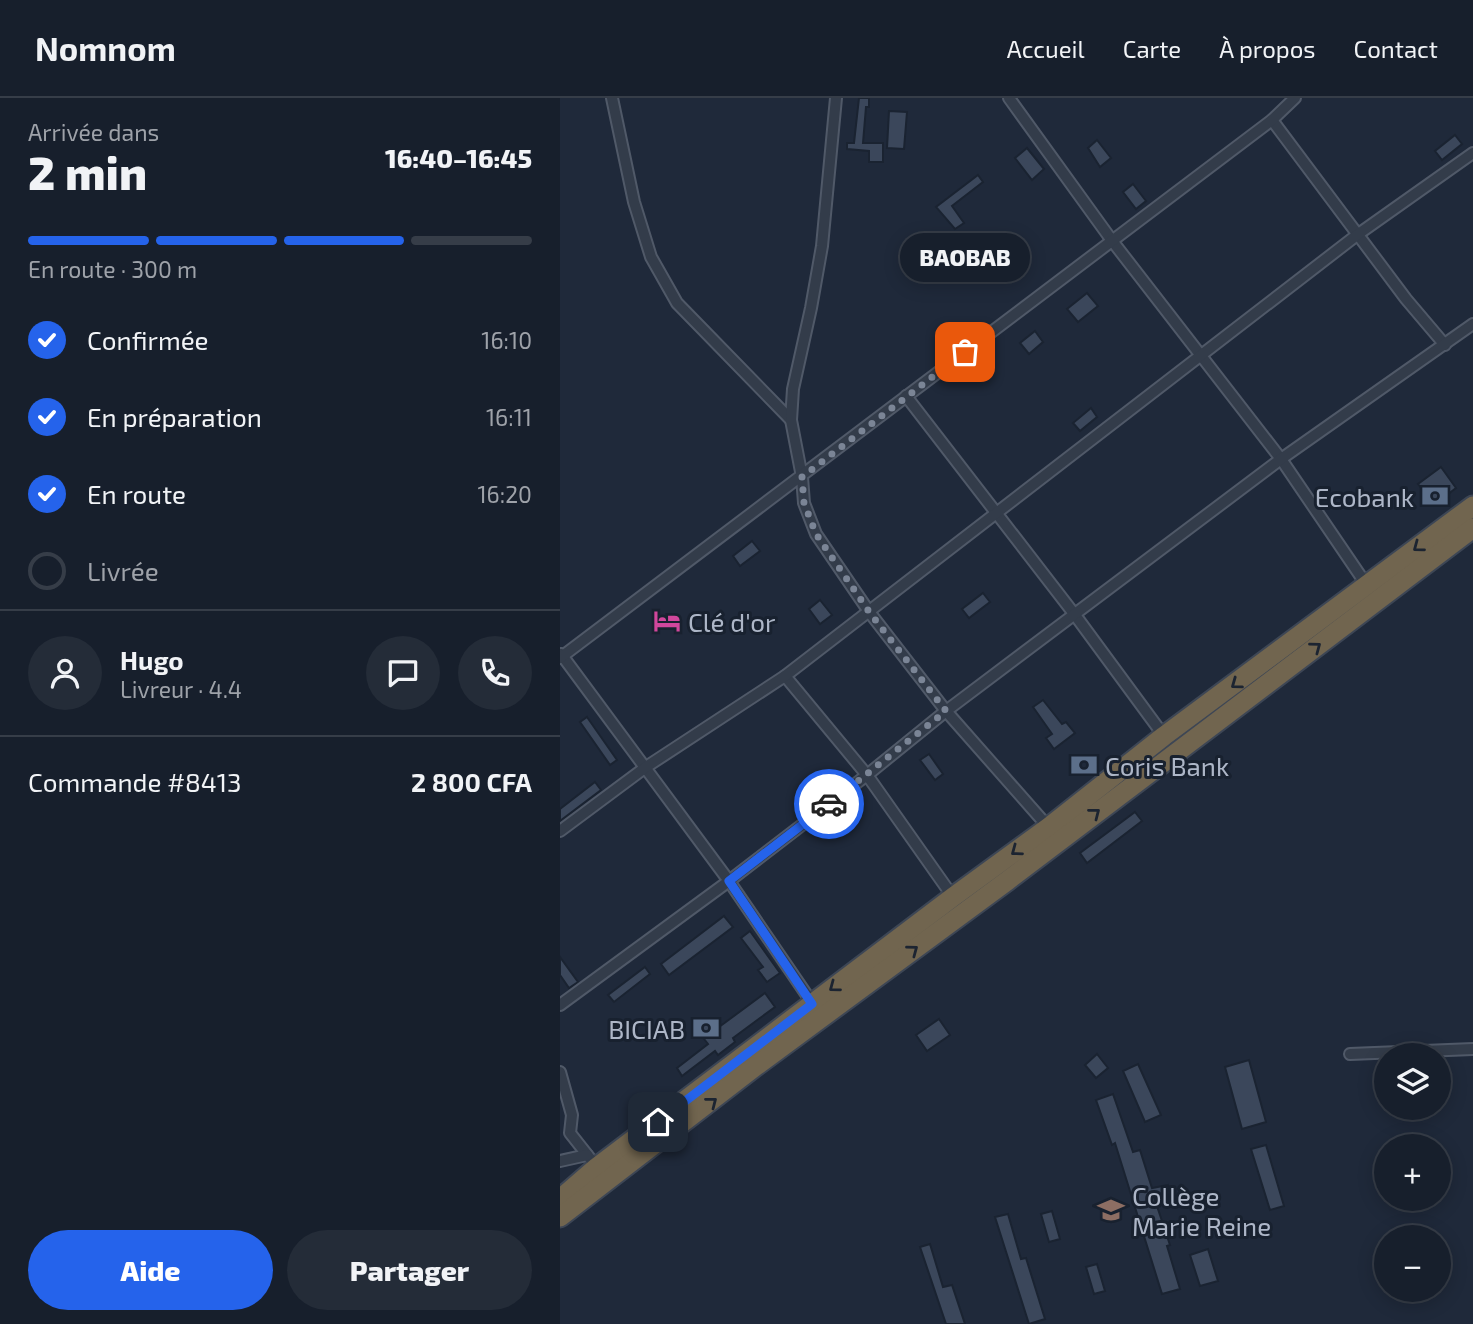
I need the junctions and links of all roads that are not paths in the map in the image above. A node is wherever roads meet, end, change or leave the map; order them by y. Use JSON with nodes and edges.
{"nodes":[{"id":1,"x":611,"y":98,"type":"edge"},
{"id":2,"x":836,"y":98,"type":"edge"},
{"id":3,"x":1009,"y":98,"type":"edge"},
{"id":4,"x":1295,"y":98,"type":"edge"},
{"id":5,"x":1272,"y":120,"type":"junction"},
{"id":6,"x":1473,"y":153,"type":"edge"},
{"id":7,"x":1357,"y":235,"type":"junction"},
{"id":8,"x":1113,"y":242,"type":"junction"},
{"id":9,"x":1473,"y":324,"type":"edge"},
{"id":10,"x":1445,"y":345,"type":"junction"},
{"id":11,"x":1202,"y":356,"type":"junction"},
{"id":12,"x":906,"y":396,"type":"junction"},
{"id":13,"x":791,"y":420,"type":"junction"},
{"id":14,"x":1281,"y":459,"type":"junction"},
{"id":15,"x":802,"y":477,"type":"junction"},
{"id":16,"x":1473,"y":506,"type":"edge"},
{"id":17,"x":996,"y":513,"type":"junction"},
{"id":18,"x":1473,"y":528,"type":"edge"},
{"id":19,"x":1372,"y":593,"type":"junction"},
{"id":20,"x":870,"y":613,"type":"junction"},
{"id":21,"x":1074,"y":615,"type":"junction"},
{"id":22,"x":561,"y":656,"type":"edge"},
{"id":23,"x":785,"y":676,"type":"junction"},
{"id":24,"x":946,"y":711,"type":"junction"},
{"id":25,"x":1164,"y":737,"type":"junction"},
{"id":26,"x":646,"y":767,"type":"junction"},
{"id":27,"x":867,"y":775,"type":"junction"},
{"id":28,"x":560,"y":831,"type":"edge"},
{"id":29,"x":1054,"y":834,"type":"junction"},
{"id":30,"x":729,"y":881,"type":"junction"},
{"id":31,"x":953,"y":897,"type":"junction"},
{"id":32,"x":560,"y":1005,"type":"edge"},
{"id":33,"x":818,"y":1011,"type":"junction"},
{"id":34,"x":1473,"y":1049,"type":"edge"},
{"id":35,"x":1350,"y":1054,"type":"dead end"},
{"id":36,"x":560,"y":1072,"type":"edge"},
{"id":37,"x":560,"y":1161,"type":"edge"},
{"id":38,"x":597,"y":1168,"type":"junction"},
{"id":39,"x":560,"y":1199,"type":"edge"},
{"id":40,"x":560,"y":1217,"type":"edge"}],
"edges":[{"from":1,"to":13,"type":"street"},
{"from":2,"to":13,"type":"street"},
{"from":3,"to":8,"type":"street"},
{"from":4,"to":5,"type":"street"},
{"from":5,"to":7,"type":"street"},
{"from":5,"to":8,"type":"street"},
{"from":6,"to":7,"type":"street"},
{"from":7,"to":10,"type":"street"},
{"from":7,"to":11,"type":"street"},
{"from":8,"to":11,"type":"street"},
{"from":8,"to":12,"type":"street"},
{"from":9,"to":10,"type":"street"},
{"from":10,"to":14,"type":"street"},
{"from":11,"to":14,"type":"street"},
{"from":11,"to":17,"type":"street"},
{"from":12,"to":15,"type":"street"},
{"from":12,"to":17,"type":"street"},
{"from":13,"to":15,"type":"street"},
{"from":14,"to":19,"type":"street"},
{"from":14,"to":21,"type":"street"},
{"from":15,"to":20,"type":"street"},
{"from":15,"to":22,"type":"street"},
{"from":16,"to":19,"type":"highway","one_way":true},
{"from":17,"to":20,"type":"street"},
{"from":17,"to":21,"type":"street"},
{"from":18,"to":19,"type":"highway"},
{"from":19,"to":25,"type":"highway","one_way":true},
{"from":29,"to":19,"type":"highway","one_way":true},
{"from":20,"to":23,"type":"street"},
{"from":20,"to":24,"type":"street"},
{"from":21,"to":24,"type":"street"},
{"from":21,"to":25,"type":"street"},
{"from":22,"to":26,"type":"street"},
{"from":23,"to":26,"type":"street"},
{"from":23,"to":27,"type":"street"},
{"from":24,"to":27,"type":"street"},
{"from":24,"to":29,"type":"street"},
{"from":25,"to":29,"type":"highway"},
{"from":26,"to":28,"type":"street"},
{"from":26,"to":30,"type":"street"},
{"from":27,"to":30,"type":"street"},
{"from":27,"to":31,"type":"street"},
{"from":29,"to":31,"type":"highway","one_way":true},
{"from":33,"to":29,"type":"highway","one_way":true},
{"from":30,"to":32,"type":"street"},
{"from":30,"to":33,"type":"street"},
{"from":31,"to":33,"type":"highway","one_way":true},
{"from":33,"to":38,"type":"highway"},
{"from":34,"to":35,"type":"street"},
{"from":36,"to":38,"type":"street"},
{"from":37,"to":38,"type":"street"},
{"from":38,"to":39,"type":"highway"},
{"from":38,"to":40,"type":"highway"}]}
